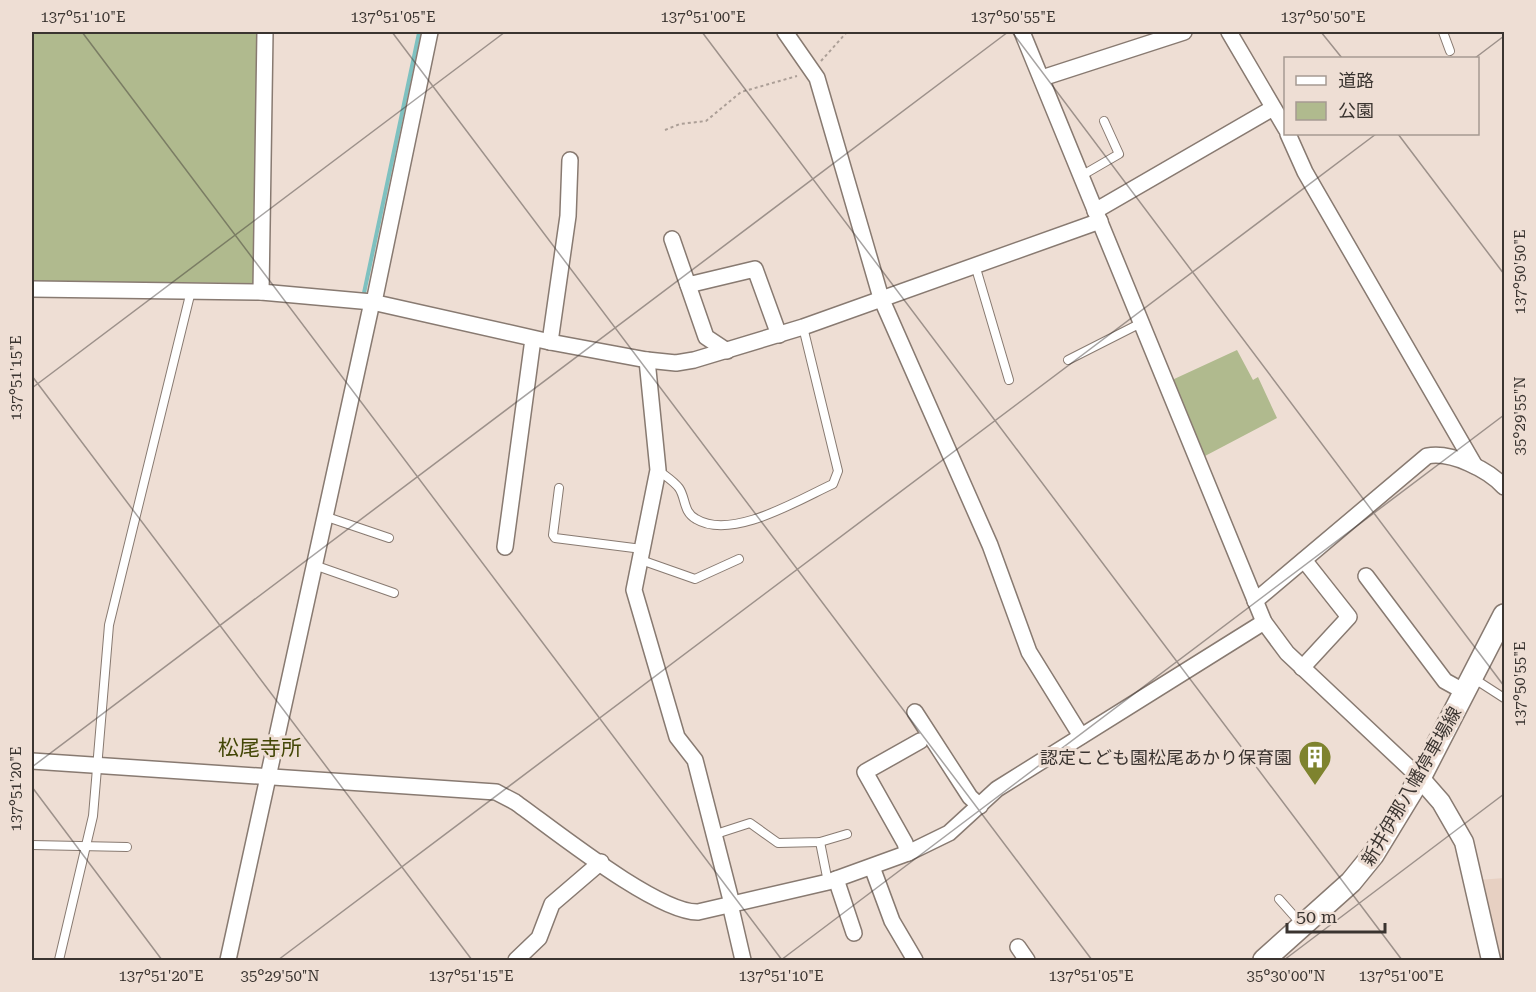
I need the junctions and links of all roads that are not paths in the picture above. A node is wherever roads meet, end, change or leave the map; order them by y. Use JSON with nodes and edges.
{"nodes":[{"id":1,"x":265,"y":32,"type":"edge"},
{"id":2,"x":430,"y":32,"type":"edge"},
{"id":3,"x":785,"y":32,"type":"edge"},
{"id":4,"x":1022,"y":32,"type":"edge"},
{"id":5,"x":1179,"y":32,"type":"edge"},
{"id":6,"x":1229,"y":32,"type":"edge"},
{"id":7,"x":1443,"y":32,"type":"edge"},
{"id":8,"x":1450,"y":51,"type":"dead end"},
{"id":9,"x":1042,"y":78,"type":"junction"},
{"id":10,"x":1273,"y":108,"type":"junction"},
{"id":11,"x":1104,"y":122,"type":"dead end"},
{"id":12,"x":1284,"y":126,"type":"edge"},
{"id":13,"x":1288,"y":135,"type":"edge"},
{"id":14,"x":570,"y":160,"type":"dead end"},
{"id":15,"x":1081,"y":176,"type":"junction"},
{"id":16,"x":1098,"y":216,"type":"junction"},
{"id":17,"x":672,"y":239,"type":"dead end"},
{"id":18,"x":975,"y":265,"type":"junction"},
{"id":19,"x":688,"y":285,"type":"junction"},
{"id":20,"x":32,"y":289,"type":"edge"},
{"id":21,"x":191,"y":291,"type":"junction"},
{"id":22,"x":261,"y":292,"type":"junction"},
{"id":23,"x":881,"y":298,"type":"junction"},
{"id":24,"x":373,"y":302,"type":"junction"},
{"id":25,"x":1141,"y":323,"type":"junction"},
{"id":26,"x":803,"y":327,"type":"junction"},
{"id":27,"x":778,"y":334,"type":"junction"},
{"id":28,"x":533,"y":339,"type":"junction"},
{"id":29,"x":550,"y":342,"type":"junction"},
{"id":30,"x":727,"y":351,"type":"junction"},
{"id":31,"x":647,"y":360,"type":"junction"},
{"id":32,"x":1068,"y":360,"type":"dead end"},
{"id":33,"x":1009,"y":380,"type":"dead end"},
{"id":34,"x":1475,"y":466,"type":"junction"},
{"id":35,"x":658,"y":470,"type":"junction"},
{"id":36,"x":1504,"y":486,"type":"edge"},
{"id":37,"x":559,"y":488,"type":"dead end"},
{"id":38,"x":324,"y":516,"type":"junction"},
{"id":39,"x":389,"y":538,"type":"dead end"},
{"id":40,"x":505,"y":547,"type":"dead end"},
{"id":41,"x":641,"y":554,"type":"junction"},
{"id":42,"x":739,"y":559,"type":"dead end"},
{"id":43,"x":1304,"y":560,"type":"junction"},
{"id":44,"x":314,"y":565,"type":"junction"},
{"id":45,"x":1366,"y":576,"type":"dead end"},
{"id":46,"x":394,"y":593,"type":"dead end"},
{"id":47,"x":1255,"y":601,"type":"junction"},
{"id":48,"x":1504,"y":615,"type":"edge"},
{"id":49,"x":1264,"y":622,"type":"junction"},
{"id":50,"x":1302,"y":668,"type":"junction"},
{"id":51,"x":1469,"y":685,"type":"junction"},
{"id":52,"x":1504,"y":698,"type":"edge"},
{"id":53,"x":915,"y":712,"type":"dead end"},
{"id":54,"x":1081,"y":736,"type":"junction"},
{"id":55,"x":920,"y":741,"type":"dead end"},
{"id":56,"x":32,"y":761,"type":"edge"},
{"id":57,"x":97,"y":765,"type":"junction"},
{"id":58,"x":1420,"y":778,"type":"junction"},
{"id":59,"x":267,"y":779,"type":"junction"},
{"id":60,"x":980,"y":806,"type":"junction"},
{"id":61,"x":716,"y":834,"type":"junction"},
{"id":62,"x":847,"y":834,"type":"dead end"},
{"id":63,"x":820,"y":842,"type":"junction"},
{"id":64,"x":86,"y":845,"type":"junction"},
{"id":65,"x":32,"y":846,"type":"edge"},
{"id":66,"x":127,"y":847,"type":"dead end"},
{"id":67,"x":908,"y":853,"type":"junction"},
{"id":68,"x":601,"y":862,"type":"junction"},
{"id":69,"x":872,"y":867,"type":"junction"},
{"id":70,"x":832,"y":880,"type":"junction"},
{"id":71,"x":1279,"y":899,"type":"dead end"},
{"id":72,"x":731,"y":904,"type":"junction"},
{"id":73,"x":1303,"y":926,"type":"junction"},
{"id":74,"x":854,"y":933,"type":"dead end"},
{"id":75,"x":1018,"y":947,"type":"dead end"},
{"id":76,"x":58,"y":960,"type":"edge"},
{"id":77,"x":228,"y":960,"type":"edge"},
{"id":78,"x":516,"y":960,"type":"edge"},
{"id":79,"x":743,"y":960,"type":"edge"},
{"id":80,"x":915,"y":960,"type":"edge"},
{"id":81,"x":1027,"y":960,"type":"edge"},
{"id":82,"x":1264,"y":960,"type":"edge"},
{"id":83,"x":1491,"y":960,"type":"edge"}],
"edges":[{"from":1,"to":22,"type":"street"},
{"from":2,"to":24,"type":"street"},
{"from":3,"to":23,"type":"street"},
{"from":4,"to":9,"type":"street"},
{"from":5,"to":9,"type":"street"},
{"from":6,"to":10,"type":"street"},
{"from":7,"to":8,"type":"lane"},
{"from":9,"to":15,"type":"street"},
{"from":10,"to":12,"type":"street"},
{"from":10,"to":16,"type":"street"},
{"from":11,"to":15,"type":"lane"},
{"from":13,"to":34,"type":"street"},
{"from":14,"to":29,"type":"street"},
{"from":15,"to":16,"type":"street"},
{"from":16,"to":18,"type":"street"},
{"from":16,"to":25,"type":"street"},
{"from":17,"to":19,"type":"street"},
{"from":18,"to":23,"type":"street"},
{"from":18,"to":33,"type":"lane"},
{"from":19,"to":27,"type":"street"},
{"from":19,"to":30,"type":"street"},
{"from":20,"to":21,"type":"street"},
{"from":21,"to":22,"type":"street"},
{"from":21,"to":57,"type":"lane"},
{"from":22,"to":24,"type":"street"},
{"from":23,"to":26,"type":"street"},
{"from":23,"to":54,"type":"street"},
{"from":24,"to":28,"type":"street"},
{"from":24,"to":38,"type":"street"},
{"from":25,"to":32,"type":"lane"},
{"from":25,"to":47,"type":"street"},
{"from":26,"to":27,"type":"street"},
{"from":26,"to":35,"type":"lane"},
{"from":27,"to":30,"type":"street"},
{"from":28,"to":29,"type":"street"},
{"from":28,"to":40,"type":"street"},
{"from":29,"to":31,"type":"street"},
{"from":30,"to":31,"type":"street"},
{"from":31,"to":35,"type":"street"},
{"from":34,"to":36,"type":"street"},
{"from":34,"to":43,"type":"street"},
{"from":35,"to":41,"type":"street"},
{"from":37,"to":41,"type":"lane"},
{"from":38,"to":39,"type":"lane"},
{"from":38,"to":44,"type":"street"},
{"from":41,"to":42,"type":"lane"},
{"from":41,"to":61,"type":"street"},
{"from":43,"to":47,"type":"street"},
{"from":43,"to":50,"type":"street"},
{"from":44,"to":46,"type":"lane"},
{"from":44,"to":59,"type":"street"},
{"from":45,"to":51,"type":"street"},
{"from":47,"to":49,"type":"street"},
{"from":48,"to":51,"type":"main road","name":"新井伊那八幡停車場線"},
{"from":49,"to":50,"type":"street"},
{"from":49,"to":54,"type":"street"},
{"from":50,"to":58,"type":"street"},
{"from":51,"to":52,"type":"lane"},
{"from":51,"to":58,"type":"main road","name":"新井伊那八幡停車場線"},
{"from":53,"to":60,"type":"street"},
{"from":54,"to":60,"type":"street"},
{"from":55,"to":67,"type":"street"},
{"from":56,"to":57,"type":"street"},
{"from":57,"to":59,"type":"street"},
{"from":57,"to":64,"type":"lane"},
{"from":58,"to":73,"type":"main road","name":"新井伊那八幡停車場線"},
{"from":58,"to":83,"type":"street"},
{"from":59,"to":68,"type":"street"},
{"from":59,"to":77,"type":"street"},
{"from":60,"to":67,"type":"street"},
{"from":61,"to":63,"type":"lane"},
{"from":61,"to":72,"type":"street"},
{"from":62,"to":63,"type":"lane"},
{"from":63,"to":70,"type":"lane"},
{"from":64,"to":65,"type":"lane"},
{"from":64,"to":66,"type":"lane"},
{"from":64,"to":76,"type":"lane"},
{"from":67,"to":69,"type":"street"},
{"from":68,"to":72,"type":"street"},
{"from":68,"to":78,"type":"street"},
{"from":69,"to":70,"type":"street"},
{"from":69,"to":80,"type":"street"},
{"from":70,"to":72,"type":"street"},
{"from":70,"to":74,"type":"street"},
{"from":71,"to":73,"type":"lane"},
{"from":72,"to":79,"type":"street"},
{"from":73,"to":82,"type":"main road","name":"新井伊那八幡停車場線"},
{"from":75,"to":81,"type":"street"}]}
